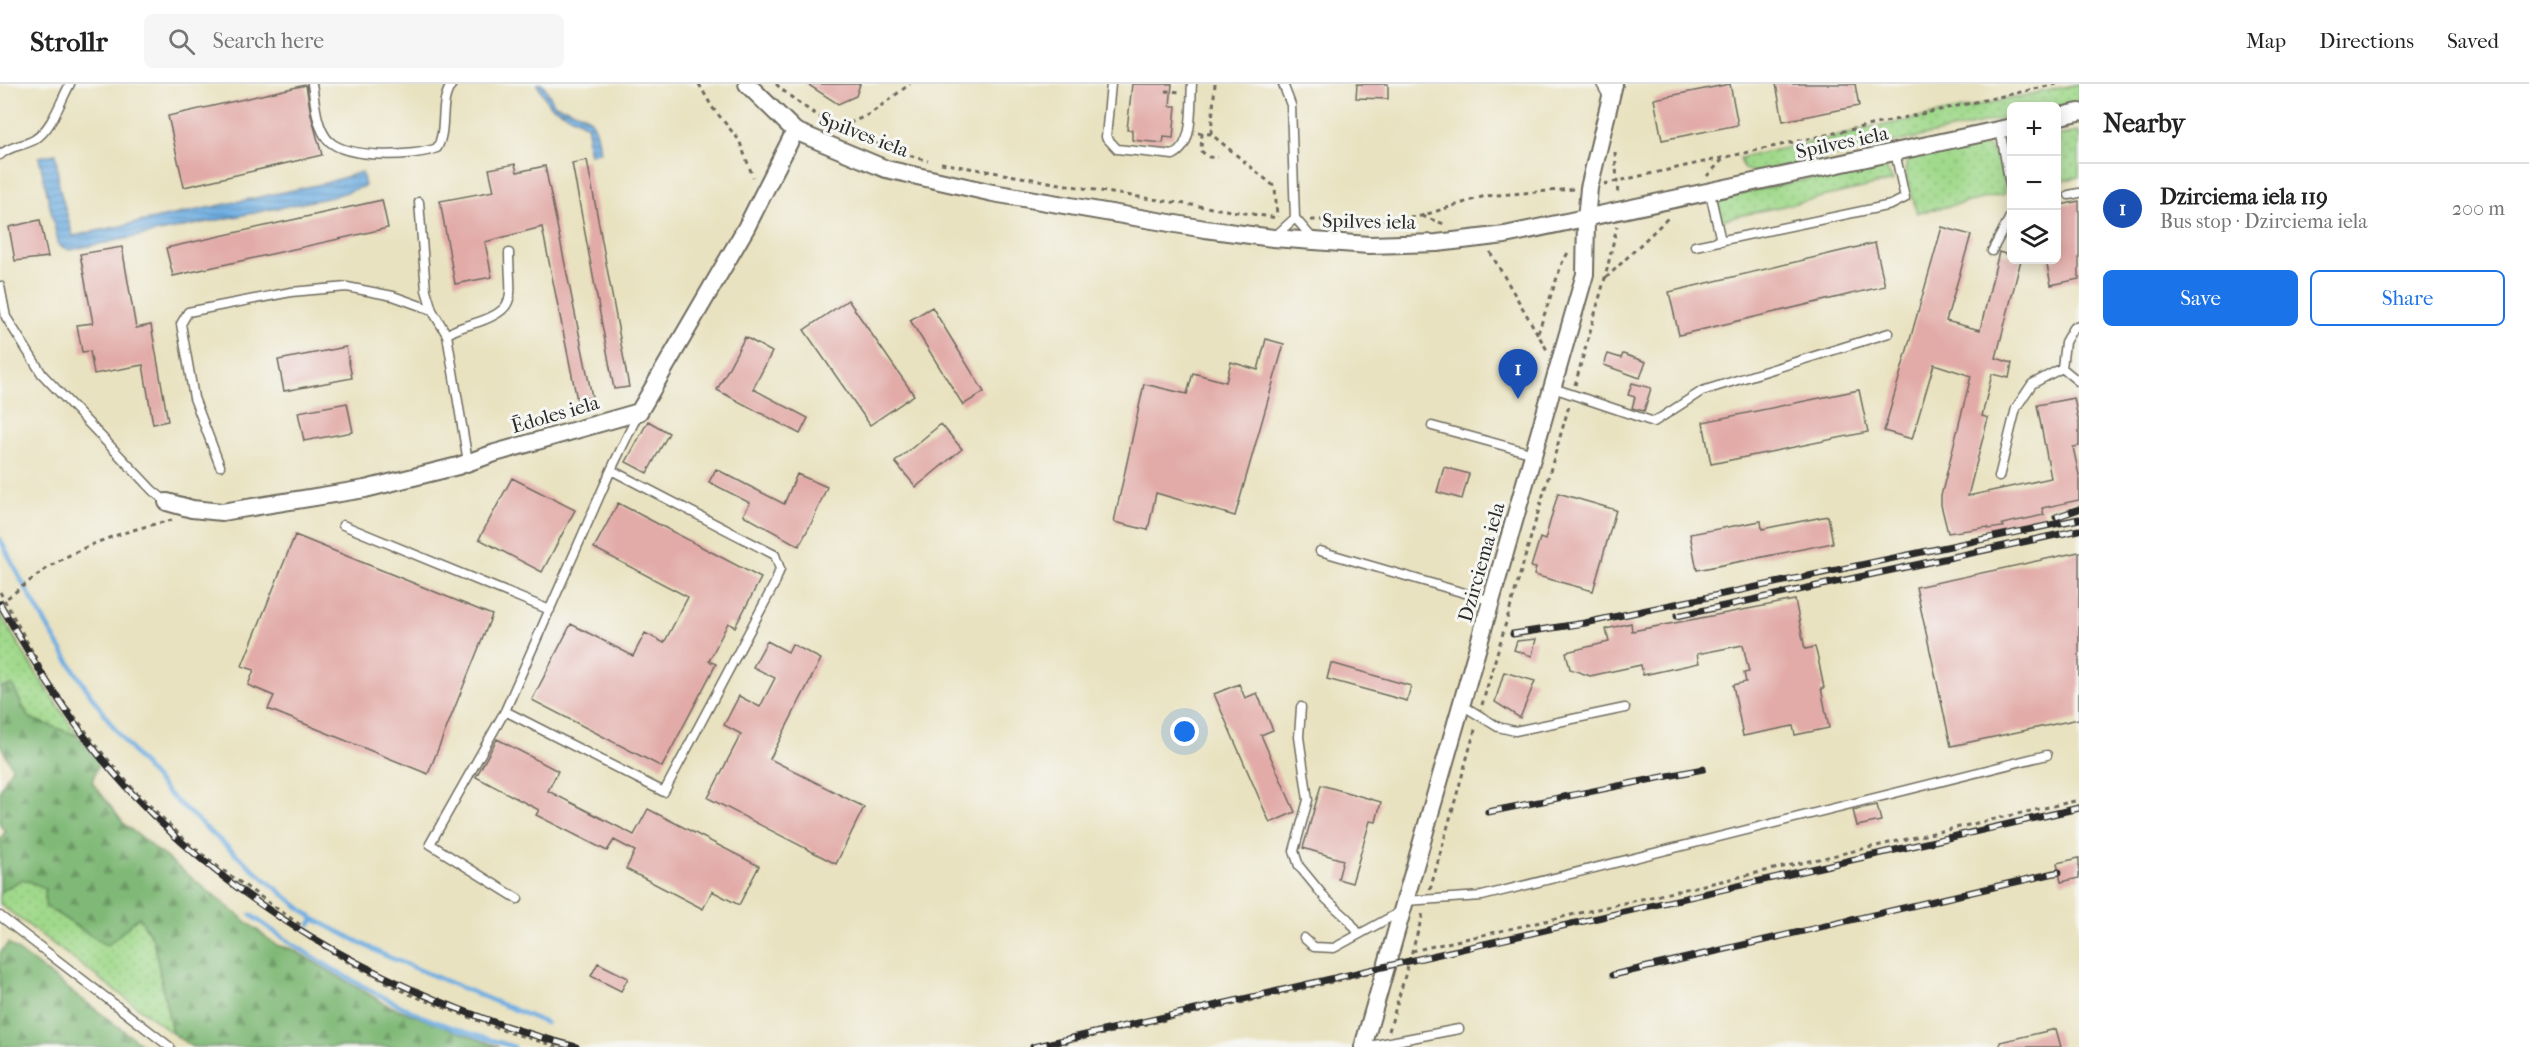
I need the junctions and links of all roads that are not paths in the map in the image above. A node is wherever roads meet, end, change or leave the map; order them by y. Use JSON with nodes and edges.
{"nodes":[{"id":1,"x":70,"y":84,"type":"edge"},
{"id":2,"x":312,"y":84,"type":"edge"},
{"id":3,"x":452,"y":84,"type":"edge"},
{"id":4,"x":747,"y":84,"type":"edge"},
{"id":5,"x":1111,"y":84,"type":"edge"},
{"id":6,"x":1192,"y":84,"type":"edge"},
{"id":7,"x":1283,"y":84,"type":"edge"},
{"id":8,"x":1601,"y":84,"type":"edge"},
{"id":9,"x":1612,"y":91,"type":"edge"},
{"id":10,"x":2079,"y":112,"type":"edge"},
{"id":11,"x":2061,"y":116,"type":"edge"},
{"id":12,"x":2006,"y":128,"type":"edge"},
{"id":13,"x":795,"y":131,"type":"junction"},
{"id":14,"x":1895,"y":152,"type":"junction"},
{"id":15,"x":0,"y":155,"type":"edge"},
{"id":16,"x":2008,"y":156,"type":"edge"},
{"id":17,"x":2079,"y":192,"type":"edge"},
{"id":18,"x":1710,"y":193,"type":"junction"},
{"id":19,"x":2069,"y":195,"type":"dead end"},
{"id":20,"x":419,"y":202,"type":"dead end"},
{"id":21,"x":1295,"y":218,"type":"junction"},
{"id":22,"x":1586,"y":220,"type":"junction"},
{"id":23,"x":2007,"y":222,"type":"edge"},
{"id":24,"x":1273,"y":238,"type":"junction"},
{"id":25,"x":1315,"y":241,"type":"junction"},
{"id":26,"x":1721,"y":241,"type":"junction"},
{"id":27,"x":1695,"y":246,"type":"dead end"},
{"id":28,"x":1992,"y":251,"type":"dead end"},
{"id":29,"x":509,"y":253,"type":"dead end"},
{"id":30,"x":0,"y":286,"type":"edge"},
{"id":31,"x":432,"y":310,"type":"junction"},
{"id":32,"x":2079,"y":326,"type":"edge"},
{"id":33,"x":1889,"y":333,"type":"dead end"},
{"id":34,"x":447,"y":335,"type":"junction"},
{"id":35,"x":2062,"y":368,"type":"junction"},
{"id":36,"x":2079,"y":382,"type":"edge"},
{"id":37,"x":1553,"y":388,"type":"junction"},
{"id":38,"x":639,"y":412,"type":"junction"},
{"id":39,"x":1432,"y":426,"type":"dead end"},
{"id":40,"x":1534,"y":454,"type":"junction"},
{"id":41,"x":468,"y":462,"type":"junction"},
{"id":42,"x":220,"y":466,"type":"dead end"},
{"id":43,"x":611,"y":470,"type":"junction"},
{"id":44,"x":1999,"y":477,"type":"dead end"},
{"id":45,"x":167,"y":502,"type":"joint"},
{"id":46,"x":343,"y":525,"type":"dead end"},
{"id":47,"x":1320,"y":551,"type":"dead end"},
{"id":48,"x":1492,"y":601,"type":"junction"},
{"id":49,"x":550,"y":610,"type":"junction"},
{"id":50,"x":1462,"y":705,"type":"junction"},
{"id":51,"x":1301,"y":707,"type":"dead end"},
{"id":52,"x":1625,"y":708,"type":"dead end"},
{"id":53,"x":505,"y":711,"type":"junction"},
{"id":54,"x":2047,"y":755,"type":"dead end"},
{"id":55,"x":518,"y":899,"type":"dead end"},
{"id":56,"x":1404,"y":906,"type":"junction"},
{"id":57,"x":0,"y":916,"type":"edge"},
{"id":58,"x":1359,"y":934,"type":"junction"},
{"id":59,"x":1304,"y":938,"type":"dead end"},
{"id":60,"x":1459,"y":1029,"type":"dead end"},
{"id":61,"x":170,"y":1047,"type":"edge"},
{"id":62,"x":1364,"y":1047,"type":"edge"}],
"edges":[{"from":1,"to":15,"type":"lane"},
{"from":2,"to":3,"type":"lane"},
{"from":4,"to":13,"type":"street","name":"Spilves iela"},
{"from":5,"to":6,"type":"lane"},
{"from":7,"to":21,"type":"lane"},
{"from":8,"to":9,"type":"lane"},
{"from":9,"to":22,"type":"street","name":"Dzirciema iela"},
{"from":10,"to":11,"type":"street"},
{"from":12,"to":14,"type":"street","name":"Spilves iela"},
{"from":12,"to":16,"type":"lane"},
{"from":13,"to":24,"type":"street","name":"Spilves iela"},
{"from":13,"to":38,"type":"street"},
{"from":14,"to":18,"type":"street","name":"Spilves iela"},
{"from":14,"to":26,"type":"lane"},
{"from":17,"to":19,"type":"lane"},
{"from":18,"to":22,"type":"street","name":"Spilves iela"},
{"from":18,"to":26,"type":"lane"},
{"from":20,"to":31,"type":"lane"},
{"from":21,"to":24,"type":"lane"},
{"from":21,"to":25,"type":"lane"},
{"from":22,"to":25,"type":"street","name":"Spilves iela"},
{"from":22,"to":37,"type":"street","name":"Dzirciema iela"},
{"from":23,"to":28,"type":"lane"},
{"from":24,"to":25,"type":"street","name":"Spilves iela"},
{"from":26,"to":27,"type":"lane"},
{"from":29,"to":34,"type":"lane"},
{"from":30,"to":45,"type":"lane"},
{"from":31,"to":34,"type":"lane"},
{"from":31,"to":42,"type":"lane"},
{"from":32,"to":35,"type":"lane"},
{"from":33,"to":37,"type":"lane"},
{"from":34,"to":41,"type":"lane"},
{"from":35,"to":36,"type":"lane"},
{"from":35,"to":44,"type":"lane"},
{"from":37,"to":40,"type":"street","name":"Dzirciema iela"},
{"from":38,"to":41,"type":"street","name":"Ēdoles iela"},
{"from":38,"to":43,"type":"lane"},
{"from":39,"to":40,"type":"lane"},
{"from":40,"to":48,"type":"street","name":"Dzirciema iela"},
{"from":41,"to":45,"type":"street","name":"Ēdoles iela"},
{"from":43,"to":49,"type":"lane"},
{"from":43,"to":53,"type":"lane"},
{"from":46,"to":49,"type":"lane"},
{"from":47,"to":48,"type":"lane"},
{"from":48,"to":50,"type":"street","name":"Dzirciema iela"},
{"from":49,"to":53,"type":"lane"},
{"from":50,"to":52,"type":"lane"},
{"from":50,"to":56,"type":"street","name":"Dzirciema iela"},
{"from":51,"to":58,"type":"lane"},
{"from":53,"to":55,"type":"lane"},
{"from":54,"to":56,"type":"lane"},
{"from":56,"to":58,"type":"lane"},
{"from":56,"to":62,"type":"street","name":"Dzirciema iela"},
{"from":57,"to":61,"type":"lane"},
{"from":58,"to":59,"type":"lane"},
{"from":60,"to":62,"type":"lane"}]}
